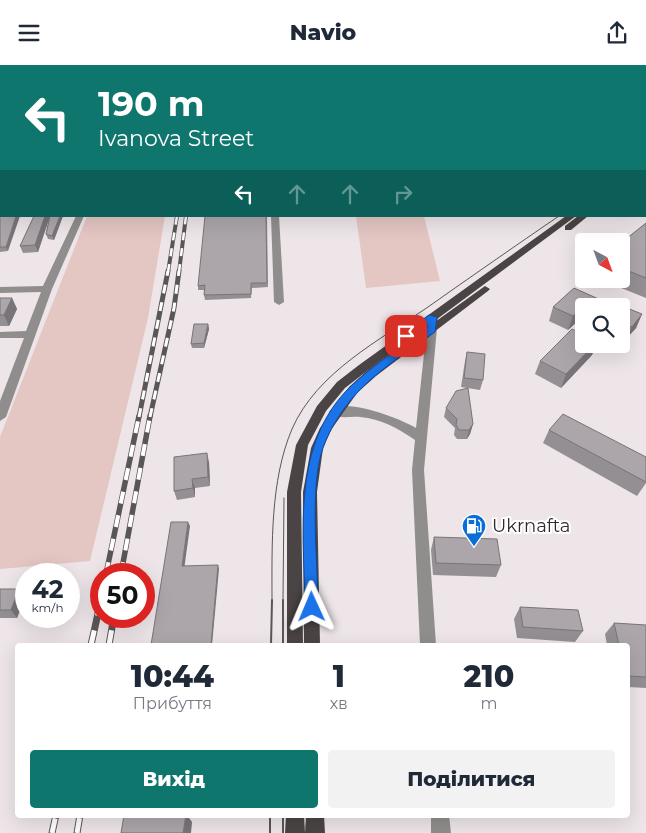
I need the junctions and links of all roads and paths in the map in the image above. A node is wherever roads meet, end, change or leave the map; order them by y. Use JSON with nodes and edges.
{"nodes":[{"id":1,"x":80,"y":217,"type":"edge"},
{"id":2,"x":276,"y":217,"type":"edge"},
{"id":3,"x":571,"y":217,"type":"edge"},
{"id":4,"x":583,"y":217,"type":"edge"},
{"id":5,"x":47,"y":289,"type":"junction"},
{"id":6,"x":0,"y":290,"type":"edge"},
{"id":7,"x":279,"y":302,"type":"dead end"},
{"id":8,"x":432,"y":323,"type":"junction"},
{"id":9,"x":32,"y":334,"type":"junction"},
{"id":10,"x":0,"y":335,"type":"edge"},
{"id":11,"x":335,"y":413,"type":"junction"},
{"id":12,"x":0,"y":417,"type":"edge"},
{"id":13,"x":421,"y":438,"type":"junction"},
{"id":14,"x":295,"y":643,"type":"edge"},
{"id":15,"x":312,"y":643,"type":"edge"},
{"id":16,"x":428,"y":643,"type":"edge"},
{"id":17,"x":294,"y":818,"type":"edge"},
{"id":18,"x":314,"y":818,"type":"edge"},
{"id":19,"x":440,"y":818,"type":"edge"},
{"id":20,"x":295,"y":833,"type":"edge"},
{"id":21,"x":315,"y":833,"type":"edge"},
{"id":22,"x":441,"y":833,"type":"edge"}],
"edges":[{"from":1,"to":5,"type":"street"},
{"from":2,"to":7,"type":"street"},
{"from":3,"to":8,"type":"main road"},
{"from":4,"to":8,"type":"main road"},
{"from":5,"to":6,"type":"street"},
{"from":5,"to":9,"type":"street"},
{"from":8,"to":11,"type":"main road"},
{"from":8,"to":13,"type":"street"},
{"from":8,"to":14,"type":"main road"},
{"from":9,"to":10,"type":"street"},
{"from":9,"to":12,"type":"street"},
{"from":11,"to":13,"type":"street"},
{"from":11,"to":15,"type":"main road"},
{"from":13,"to":16,"type":"street"},
{"from":17,"to":20,"type":"main road"},
{"from":18,"to":21,"type":"main road"},
{"from":19,"to":22,"type":"street"}]}
